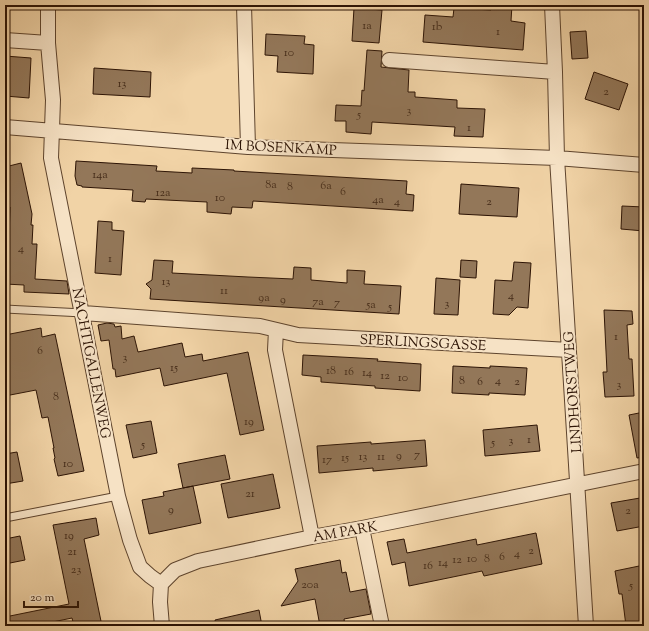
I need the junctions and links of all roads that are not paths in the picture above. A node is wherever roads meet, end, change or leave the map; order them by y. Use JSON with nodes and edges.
{"nodes":[{"id":1,"x":48,"y":5,"type":"edge"},
{"id":2,"x":244,"y":5,"type":"edge"},
{"id":3,"x":552,"y":5,"type":"edge"},
{"id":4,"x":5,"y":40,"type":"edge"},
{"id":5,"x":48,"y":43,"type":"junction"},
{"id":6,"x":389,"y":60,"type":"dead end"},
{"id":7,"x":555,"y":72,"type":"junction"},
{"id":8,"x":5,"y":127,"type":"edge"},
{"id":9,"x":52,"y":130,"type":"junction"},
{"id":10,"x":248,"y":147,"type":"junction"},
{"id":11,"x":557,"y":158,"type":"junction"},
{"id":12,"x":644,"y":165,"type":"edge"},
{"id":13,"x":5,"y":309,"type":"edge"},
{"id":14,"x":83,"y":313,"type":"junction"},
{"id":15,"x":276,"y":330,"type":"junction"},
{"id":16,"x":569,"y":350,"type":"junction"},
{"id":17,"x":644,"y":471,"type":"edge"},
{"id":18,"x":578,"y":484,"type":"junction"},
{"id":19,"x":118,"y":496,"type":"junction"},
{"id":20,"x":5,"y":518,"type":"edge"},
{"id":21,"x":362,"y":528,"type":"junction"},
{"id":22,"x":312,"y":537,"type":"junction"},
{"id":23,"x":161,"y":584,"type":"junction"},
{"id":24,"x":162,"y":626,"type":"edge"},
{"id":25,"x":382,"y":626,"type":"edge"},
{"id":26,"x":586,"y":626,"type":"edge"}],
"edges":[{"from":1,"to":5,"type":"street","name":"NACHTIGALLENWEG"},
{"from":2,"to":10,"type":"street"},
{"from":3,"to":7,"type":"street","name":"LINDHORSTWEG"},
{"from":4,"to":5,"type":"street"},
{"from":5,"to":9,"type":"street","name":"NACHTIGALLENWEG"},
{"from":6,"to":7,"type":"street"},
{"from":7,"to":11,"type":"street","name":"LINDHORSTWEG"},
{"from":8,"to":9,"type":"street","name":"IM BOSENKAMP"},
{"from":9,"to":10,"type":"street","name":"IM BOSENKAMP"},
{"from":9,"to":14,"type":"street","name":"NACHTIGALLENWEG"},
{"from":10,"to":11,"type":"street","name":"IM BOSENKAMP"},
{"from":11,"to":12,"type":"street","name":"IM BOSENKAMP"},
{"from":11,"to":16,"type":"street","name":"LINDHORSTWEG"},
{"from":13,"to":14,"type":"lane"},
{"from":14,"to":15,"type":"street","name":"SPERLINGSGASSE"},
{"from":14,"to":19,"type":"street","name":"NACHTIGALLENWEG"},
{"from":15,"to":16,"type":"street","name":"SPERLINGSGASSE"},
{"from":15,"to":22,"type":"street"},
{"from":16,"to":18,"type":"street","name":"LINDHORSTWEG"},
{"from":17,"to":18,"type":"street","name":"AM PARK"},
{"from":18,"to":21,"type":"street","name":"AM PARK"},
{"from":18,"to":26,"type":"street","name":"LINDHORSTWEG"},
{"from":19,"to":20,"type":"lane"},
{"from":19,"to":23,"type":"street","name":"NACHTIGALLENWEG"},
{"from":21,"to":22,"type":"street","name":"AM PARK"},
{"from":21,"to":25,"type":"street"},
{"from":22,"to":23,"type":"street","name":"AM PARK"},
{"from":23,"to":24,"type":"street"}]}
